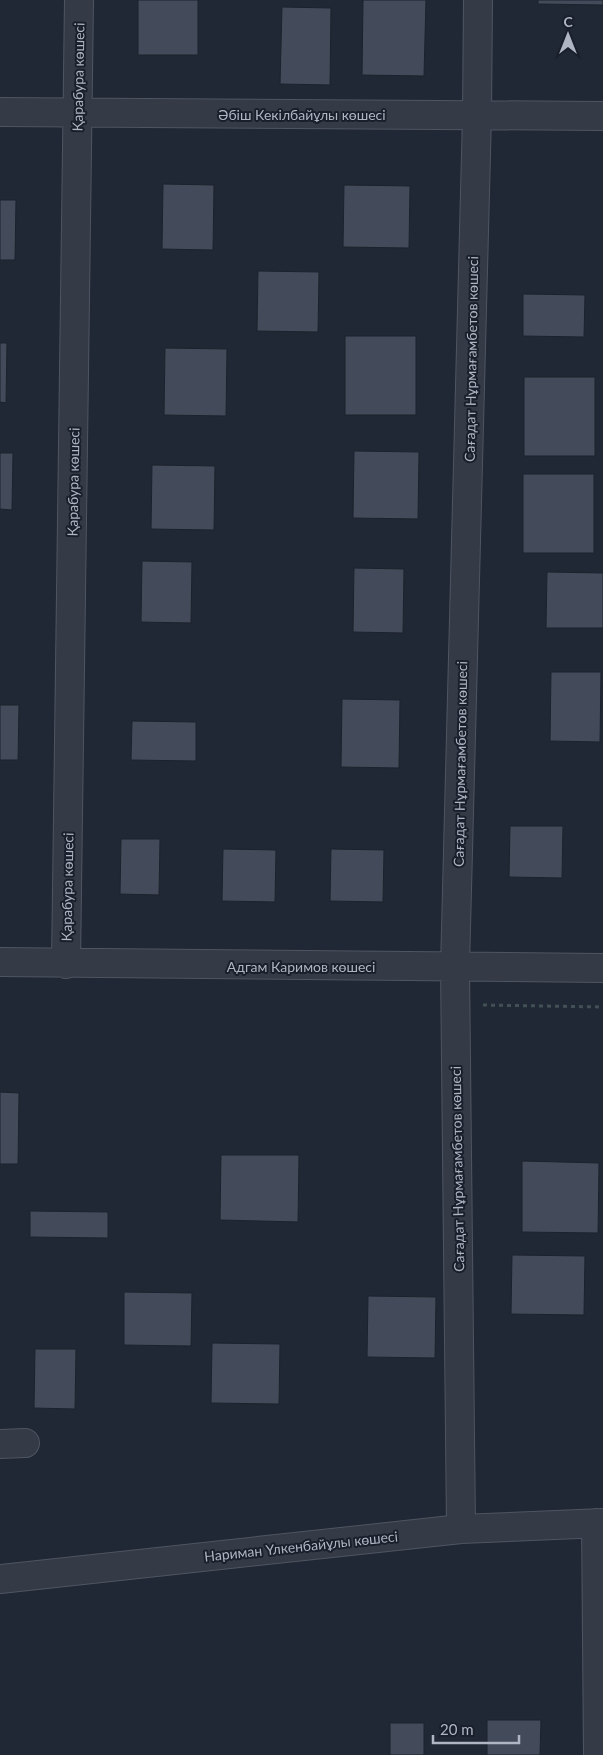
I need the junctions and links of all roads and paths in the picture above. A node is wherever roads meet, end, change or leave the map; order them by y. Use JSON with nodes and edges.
{"nodes":[{"id":1,"x":80,"y":0,"type":"edge"},
{"id":2,"x":478,"y":0,"type":"edge"},
{"id":3,"x":0,"y":112,"type":"edge"},
{"id":4,"x":78,"y":112,"type":"junction"},
{"id":5,"x":477,"y":115,"type":"junction"},
{"id":6,"x":603,"y":116,"type":"edge"},
{"id":7,"x":0,"y":962,"type":"edge"},
{"id":8,"x":66,"y":964,"type":"junction"},
{"id":9,"x":455,"y":967,"type":"junction"},
{"id":10,"x":603,"y":968,"type":"edge"},
{"id":11,"x":455,"y":1005,"type":"junction"},
{"id":12,"x":603,"y":1007,"type":"edge"},
{"id":13,"x":599,"y":1523,"type":"edge"},
{"id":14,"x":461,"y":1529,"type":"junction"},
{"id":15,"x":0,"y":1579,"type":"edge"},
{"id":16,"x":598,"y":1755,"type":"edge"}],
"edges":[{"from":1,"to":4,"type":"street","name":"Қарабура көшесі"},
{"from":2,"to":5,"type":"street","name":"Сағадат Нұрмағамбетов көшесі"},
{"from":3,"to":4,"type":"street","name":"Әбіш Кекілбайұлы көшесі"},
{"from":4,"to":5,"type":"street","name":"Әбіш Кекілбайұлы көшесі"},
{"from":4,"to":8,"type":"street","name":"Қарабура көшесі"},
{"from":5,"to":6,"type":"street","name":"Әбіш Кекілбайұлы көшесі"},
{"from":5,"to":9,"type":"street","name":"Сағадат Нұрмағамбетов көшесі"},
{"from":7,"to":8,"type":"street","name":"Адгам Каримов көшесі"},
{"from":8,"to":9,"type":"street","name":"Адгам Каримов көшесі"},
{"from":9,"to":10,"type":"street","name":"Адгам Каримов көшесі"},
{"from":9,"to":11,"type":"street","name":"Сағадат Нұрмағамбетов көшесі"},
{"from":11,"to":12,"type":"path"},
{"from":11,"to":14,"type":"street","name":"Сағадат Нұрмағамбетов көшесі"},
{"from":13,"to":14,"type":"street","name":"Нариман Үлкенбайұлы көшесі"},
{"from":13,"to":16,"type":"street"},
{"from":14,"to":15,"type":"street","name":"Нариман Үлкенбайұлы көшесі"}]}
